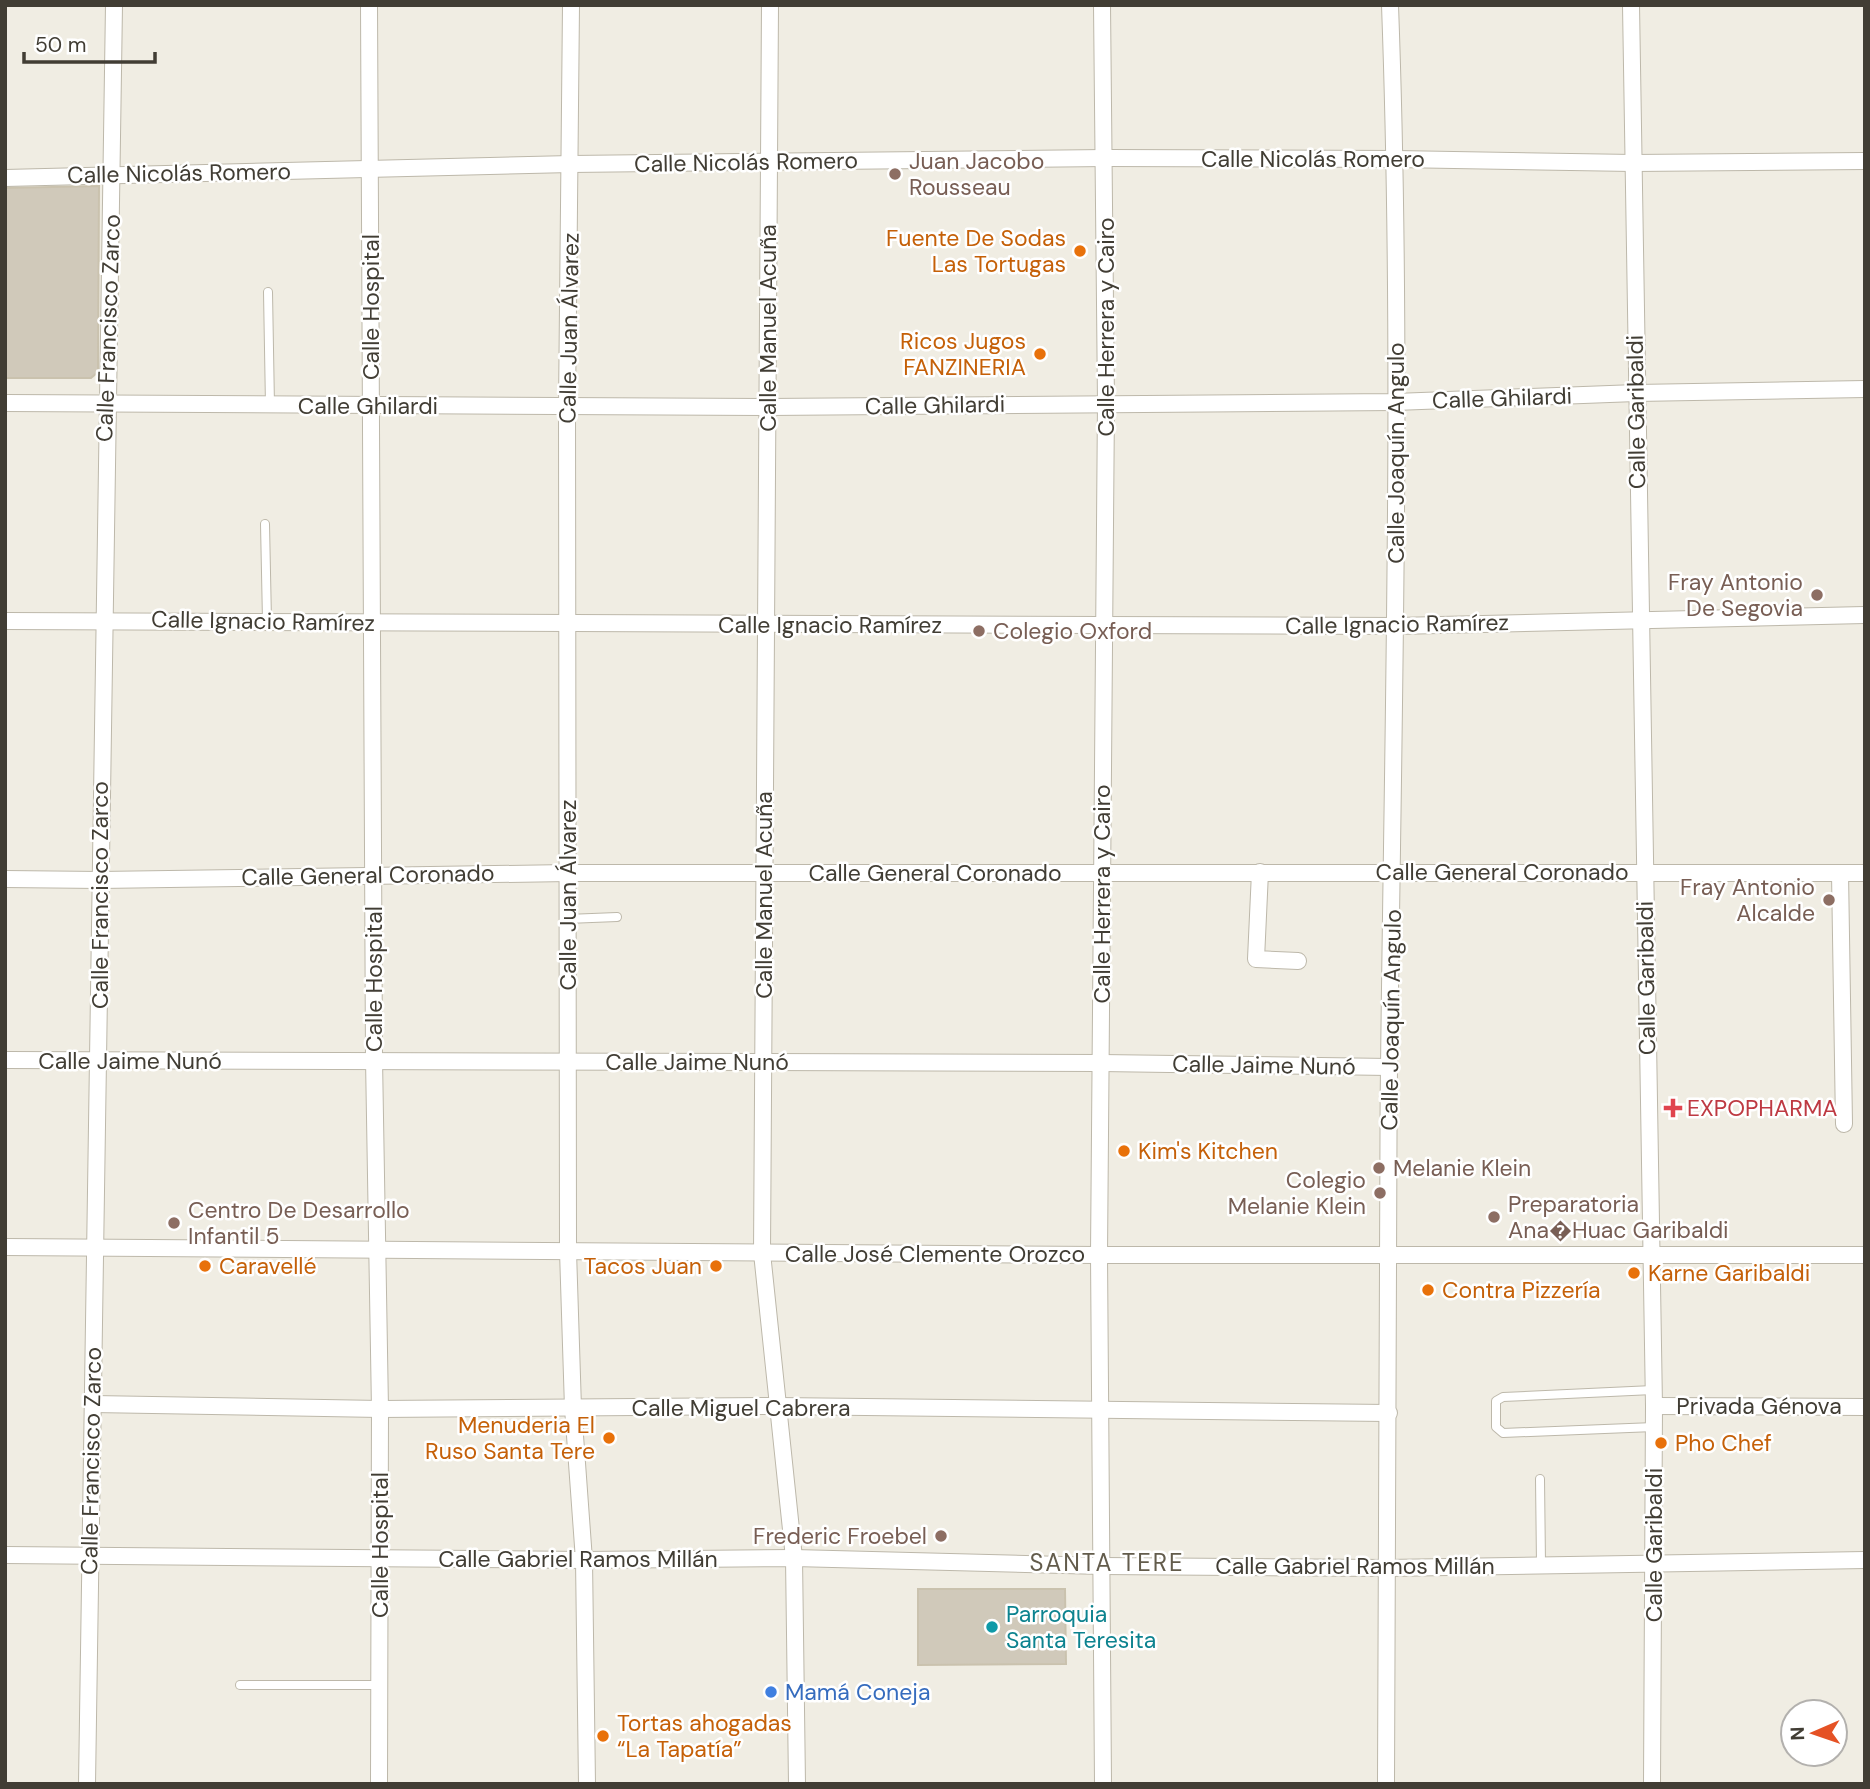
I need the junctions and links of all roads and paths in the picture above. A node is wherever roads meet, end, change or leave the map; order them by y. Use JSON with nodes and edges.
{"nodes":[{"id":1,"x":114,"y":5,"type":"edge"},
{"id":2,"x":369,"y":5,"type":"edge"},
{"id":3,"x":571,"y":5,"type":"edge"},
{"id":4,"x":771,"y":5,"type":"edge"},
{"id":5,"x":1102,"y":5,"type":"edge"},
{"id":6,"x":1390,"y":5,"type":"edge"},
{"id":7,"x":1631,"y":5,"type":"edge"},
{"id":8,"x":1106,"y":159,"type":"junction"},
{"id":9,"x":1396,"y":159,"type":"junction"},
{"id":10,"x":1865,"y":161,"type":"edge"},
{"id":11,"x":769,"y":162,"type":"junction"},
{"id":12,"x":1633,"y":163,"type":"junction"},
{"id":13,"x":571,"y":164,"type":"junction"},
{"id":14,"x":371,"y":168,"type":"junction"},
{"id":15,"x":113,"y":174,"type":"junction"},
{"id":16,"x":5,"y":178,"type":"edge"},
{"id":17,"x":268,"y":292,"type":"dead end"},
{"id":18,"x":1865,"y":390,"type":"edge"},
{"id":19,"x":1636,"y":393,"type":"junction"},
{"id":20,"x":1395,"y":402,"type":"junction"},
{"id":21,"x":5,"y":403,"type":"edge"},
{"id":22,"x":1107,"y":403,"type":"junction"},
{"id":23,"x":106,"y":405,"type":"junction"},
{"id":24,"x":270,"y":406,"type":"junction"},
{"id":25,"x":370,"y":406,"type":"junction"},
{"id":26,"x":567,"y":407,"type":"junction"},
{"id":27,"x":768,"y":407,"type":"junction"},
{"id":28,"x":265,"y":524,"type":"dead end"},
{"id":29,"x":1865,"y":615,"type":"edge"},
{"id":30,"x":1640,"y":619,"type":"junction"},
{"id":31,"x":103,"y":620,"type":"junction"},
{"id":32,"x":5,"y":621,"type":"edge"},
{"id":33,"x":267,"y":621,"type":"junction"},
{"id":34,"x":373,"y":622,"type":"junction"},
{"id":35,"x":569,"y":623,"type":"junction"},
{"id":36,"x":767,"y":625,"type":"junction"},
{"id":37,"x":1103,"y":625,"type":"junction"},
{"id":38,"x":1396,"y":626,"type":"junction"},
{"id":39,"x":1103,"y":872,"type":"junction"},
{"id":40,"x":1260,"y":872,"type":"junction"},
{"id":41,"x":1394,"y":872,"type":"junction"},
{"id":42,"x":568,"y":873,"type":"junction"},
{"id":43,"x":1644,"y":873,"type":"junction"},
{"id":44,"x":1840,"y":873,"type":"junction"},
{"id":45,"x":1865,"y":873,"type":"edge"},
{"id":46,"x":374,"y":874,"type":"junction"},
{"id":47,"x":764,"y":874,"type":"junction"},
{"id":48,"x":5,"y":879,"type":"edge"},
{"id":49,"x":100,"y":880,"type":"junction"},
{"id":50,"x":617,"y":917,"type":"dead end"},
{"id":51,"x":568,"y":919,"type":"junction"},
{"id":52,"x":1298,"y":961,"type":"dead end"},
{"id":53,"x":374,"y":1059,"type":"junction"},
{"id":54,"x":5,"y":1060,"type":"edge"},
{"id":55,"x":567,"y":1061,"type":"junction"},
{"id":56,"x":99,"y":1062,"type":"junction"},
{"id":57,"x":763,"y":1062,"type":"junction"},
{"id":58,"x":1101,"y":1063,"type":"junction"},
{"id":59,"x":1389,"y":1067,"type":"junction"},
{"id":60,"x":1844,"y":1124,"type":"dead end"},
{"id":61,"x":5,"y":1247,"type":"edge"},
{"id":62,"x":95,"y":1248,"type":"junction"},
{"id":63,"x":377,"y":1251,"type":"junction"},
{"id":64,"x":568,"y":1251,"type":"junction"},
{"id":65,"x":762,"y":1253,"type":"junction"},
{"id":66,"x":1099,"y":1255,"type":"junction"},
{"id":67,"x":1389,"y":1255,"type":"junction"},
{"id":68,"x":1650,"y":1255,"type":"junction"},
{"id":69,"x":1865,"y":1255,"type":"edge"},
{"id":70,"x":1654,"y":1398,"type":"junction"},
{"id":71,"x":93,"y":1404,"type":"junction"},
{"id":72,"x":778,"y":1406,"type":"junction"},
{"id":73,"x":1865,"y":1407,"type":"edge"},
{"id":74,"x":573,"y":1408,"type":"junction"},
{"id":75,"x":380,"y":1409,"type":"junction"},
{"id":76,"x":1100,"y":1412,"type":"junction"},
{"id":77,"x":1389,"y":1413,"type":"junction"},
{"id":78,"x":1654,"y":1427,"type":"junction"},
{"id":79,"x":1539,"y":1479,"type":"dead end"},
{"id":80,"x":88,"y":1553,"type":"junction"},
{"id":81,"x":5,"y":1555,"type":"edge"},
{"id":82,"x":380,"y":1558,"type":"junction"},
{"id":83,"x":794,"y":1558,"type":"junction"},
{"id":84,"x":584,"y":1560,"type":"junction"},
{"id":85,"x":1865,"y":1560,"type":"edge"},
{"id":86,"x":1655,"y":1561,"type":"junction"},
{"id":87,"x":1541,"y":1564,"type":"junction"},
{"id":88,"x":1102,"y":1566,"type":"junction"},
{"id":89,"x":1387,"y":1567,"type":"junction"},
{"id":90,"x":240,"y":1685,"type":"dead end"},
{"id":91,"x":380,"y":1685,"type":"junction"},
{"id":92,"x":86,"y":1784,"type":"edge"},
{"id":93,"x":379,"y":1784,"type":"edge"},
{"id":94,"x":587,"y":1784,"type":"edge"},
{"id":95,"x":797,"y":1784,"type":"edge"},
{"id":96,"x":1103,"y":1784,"type":"edge"},
{"id":97,"x":1386,"y":1784,"type":"edge"},
{"id":98,"x":1652,"y":1784,"type":"edge"}],
"edges":[{"from":1,"to":15,"type":"street","name":"Calle Francisco Zarco"},
{"from":2,"to":14,"type":"street","name":"Calle Hospital"},
{"from":3,"to":13,"type":"street","name":"Calle Juan Álvarez"},
{"from":4,"to":11,"type":"street","name":"Calle Manuel Acuña"},
{"from":5,"to":8,"type":"street","name":"Calle Herrera y Cairo"},
{"from":6,"to":9,"type":"street","name":"Calle Joaquín Angulo"},
{"from":7,"to":12,"type":"street","name":"Calle Garibaldi"},
{"from":8,"to":9,"type":"street","name":"Calle Nicolás Romero"},
{"from":8,"to":11,"type":"street","name":"Calle Nicolás Romero"},
{"from":8,"to":22,"type":"street","name":"Calle Herrera y Cairo"},
{"from":9,"to":12,"type":"street","name":"Calle Nicolás Romero"},
{"from":9,"to":20,"type":"street","name":"Calle Joaquín Angulo"},
{"from":10,"to":12,"type":"street","name":"Calle Nicolás Romero"},
{"from":11,"to":13,"type":"street","name":"Calle Nicolás Romero"},
{"from":11,"to":27,"type":"street","name":"Calle Manuel Acuña"},
{"from":12,"to":19,"type":"street","name":"Calle Garibaldi"},
{"from":13,"to":14,"type":"street","name":"Calle Nicolás Romero"},
{"from":13,"to":26,"type":"street","name":"Calle Juan Álvarez"},
{"from":14,"to":15,"type":"street","name":"Calle Nicolás Romero"},
{"from":14,"to":25,"type":"street","name":"Calle Hospital"},
{"from":15,"to":16,"type":"street","name":"Calle Nicolás Romero"},
{"from":15,"to":23,"type":"street","name":"Calle Francisco Zarco"},
{"from":17,"to":24,"type":"lane"},
{"from":18,"to":19,"type":"street","name":"Calle Ghilardi"},
{"from":19,"to":20,"type":"street","name":"Calle Ghilardi"},
{"from":19,"to":30,"type":"street","name":"Calle Garibaldi"},
{"from":20,"to":22,"type":"street","name":"Calle Ghilardi"},
{"from":20,"to":38,"type":"street","name":"Calle Joaquín Angulo"},
{"from":21,"to":23,"type":"street","name":"Calle Ghilardi"},
{"from":22,"to":27,"type":"street","name":"Calle Ghilardi"},
{"from":22,"to":37,"type":"street","name":"Calle Herrera y Cairo"},
{"from":23,"to":24,"type":"street","name":"Calle Ghilardi"},
{"from":23,"to":31,"type":"street","name":"Calle Francisco Zarco"},
{"from":24,"to":25,"type":"street","name":"Calle Ghilardi"},
{"from":25,"to":26,"type":"street","name":"Calle Ghilardi"},
{"from":25,"to":34,"type":"street","name":"Calle Hospital"},
{"from":26,"to":27,"type":"street","name":"Calle Ghilardi"},
{"from":26,"to":35,"type":"street","name":"Calle Juan Álvarez"},
{"from":27,"to":36,"type":"street","name":"Calle Manuel Acuña"},
{"from":28,"to":33,"type":"lane"},
{"from":29,"to":30,"type":"street","name":"Calle Ignacio Ramírez"},
{"from":30,"to":38,"type":"street","name":"Calle Ignacio Ramírez"},
{"from":30,"to":43,"type":"street","name":"Calle Garibaldi"},
{"from":31,"to":32,"type":"street","name":"Calle Ignacio Ramírez"},
{"from":31,"to":33,"type":"street","name":"Calle Ignacio Ramírez"},
{"from":31,"to":49,"type":"street","name":"Calle Francisco Zarco"},
{"from":33,"to":34,"type":"street","name":"Calle Ignacio Ramírez"},
{"from":34,"to":35,"type":"street","name":"Calle Ignacio Ramírez"},
{"from":34,"to":46,"type":"street","name":"Calle Hospital"},
{"from":35,"to":36,"type":"street","name":"Calle Ignacio Ramírez"},
{"from":35,"to":42,"type":"street","name":"Calle Juan Álvarez"},
{"from":36,"to":37,"type":"street","name":"Calle Ignacio Ramírez"},
{"from":36,"to":47,"type":"street","name":"Calle Manuel Acuña"},
{"from":37,"to":38,"type":"street","name":"Calle Ignacio Ramírez"},
{"from":37,"to":39,"type":"street","name":"Calle Herrera y Cairo"},
{"from":38,"to":41,"type":"street","name":"Calle Joaquín Angulo"},
{"from":39,"to":40,"type":"street","name":"Calle General Coronado"},
{"from":39,"to":47,"type":"street","name":"Calle General Coronado"},
{"from":39,"to":58,"type":"street","name":"Calle Herrera y Cairo"},
{"from":40,"to":41,"type":"street","name":"Calle General Coronado"},
{"from":40,"to":52,"type":"street"},
{"from":41,"to":43,"type":"street","name":"Calle General Coronado"},
{"from":41,"to":59,"type":"street","name":"Calle Joaquín Angulo"},
{"from":42,"to":46,"type":"street","name":"Calle General Coronado"},
{"from":42,"to":47,"type":"street","name":"Calle General Coronado"},
{"from":42,"to":51,"type":"street","name":"Calle Juan Álvarez"},
{"from":43,"to":44,"type":"street","name":"Calle General Coronado"},
{"from":43,"to":68,"type":"street","name":"Calle Garibaldi"},
{"from":44,"to":45,"type":"street","name":"Calle General Coronado"},
{"from":44,"to":60,"type":"street"},
{"from":46,"to":49,"type":"street","name":"Calle General Coronado"},
{"from":46,"to":53,"type":"street","name":"Calle Hospital"},
{"from":47,"to":57,"type":"street","name":"Calle Manuel Acuña"},
{"from":48,"to":49,"type":"street","name":"Calle General Coronado"},
{"from":49,"to":56,"type":"street","name":"Calle Francisco Zarco"},
{"from":50,"to":51,"type":"lane"},
{"from":51,"to":55,"type":"street","name":"Calle Juan Álvarez"},
{"from":53,"to":55,"type":"street","name":"Calle Jaime Nunó"},
{"from":53,"to":56,"type":"street","name":"Calle Jaime Nunó"},
{"from":53,"to":63,"type":"street","name":"Calle Hospital"},
{"from":54,"to":56,"type":"street","name":"Calle Jaime Nunó"},
{"from":55,"to":57,"type":"street","name":"Calle Jaime Nunó"},
{"from":55,"to":64,"type":"street","name":"Calle Juan Álvarez"},
{"from":56,"to":62,"type":"street","name":"Calle Francisco Zarco"},
{"from":57,"to":58,"type":"street","name":"Calle Jaime Nunó"},
{"from":57,"to":65,"type":"street","name":"Calle Manuel Acuña"},
{"from":58,"to":59,"type":"street","name":"Calle Jaime Nunó"},
{"from":58,"to":66,"type":"street","name":"Calle Herrera y Cairo"},
{"from":59,"to":67,"type":"street","name":"Calle Joaquín Angulo"},
{"from":61,"to":62,"type":"street","name":"Calle José Clemente Orozco"},
{"from":62,"to":63,"type":"street","name":"Calle José Clemente Orozco"},
{"from":62,"to":71,"type":"street","name":"Calle Francisco Zarco"},
{"from":63,"to":64,"type":"street","name":"Calle José Clemente Orozco"},
{"from":63,"to":75,"type":"street","name":"Calle Hospital"},
{"from":64,"to":65,"type":"street","name":"Calle José Clemente Orozco"},
{"from":64,"to":74,"type":"street","name":"Calle Juan Álvarez"},
{"from":65,"to":66,"type":"street","name":"Calle José Clemente Orozco"},
{"from":65,"to":72,"type":"street","name":"Calle Manuel Acuña"},
{"from":66,"to":67,"type":"street","name":"Calle José Clemente Orozco"},
{"from":66,"to":76,"type":"street","name":"Calle Herrera y Cairo"},
{"from":67,"to":68,"type":"street","name":"Calle José Clemente Orozco"},
{"from":67,"to":77,"type":"street","name":"Calle Joaquín Angulo"},
{"from":68,"to":69,"type":"street","name":"Calle José Clemente Orozco"},
{"from":68,"to":70,"type":"street","name":"Calle Garibaldi"},
{"from":70,"to":73,"type":"street","name":"Privada Génova"},
{"from":70,"to":78,"type":"street","name":"Calle Garibaldi"},
{"from":70,"to":78,"type":"lane"},
{"from":71,"to":75,"type":"street","name":"Calle Miguel Cabrera"},
{"from":71,"to":80,"type":"street","name":"Calle Francisco Zarco"},
{"from":72,"to":74,"type":"street","name":"Calle Miguel Cabrera"},
{"from":72,"to":76,"type":"street","name":"Calle Miguel Cabrera"},
{"from":72,"to":83,"type":"street","name":"Calle Manuel Acuña"},
{"from":74,"to":75,"type":"street","name":"Calle Miguel Cabrera"},
{"from":74,"to":84,"type":"street","name":"Calle Juan Álvarez"},
{"from":75,"to":82,"type":"street","name":"Calle Hospital"},
{"from":76,"to":77,"type":"street","name":"Calle Miguel Cabrera"},
{"from":76,"to":88,"type":"street","name":"Calle Herrera y Cairo"},
{"from":77,"to":89,"type":"street","name":"Calle Joaquín Angulo"},
{"from":78,"to":86,"type":"street","name":"Calle Garibaldi"},
{"from":79,"to":87,"type":"lane"},
{"from":80,"to":81,"type":"street","name":"Calle Gabriel Ramos Millán"},
{"from":80,"to":82,"type":"street","name":"Calle Gabriel Ramos Millán"},
{"from":80,"to":92,"type":"street","name":"Calle Francisco Zarco"},
{"from":82,"to":84,"type":"street","name":"Calle Gabriel Ramos Millán"},
{"from":82,"to":91,"type":"street","name":"Calle Hospital"},
{"from":83,"to":84,"type":"street","name":"Calle Gabriel Ramos Millán"},
{"from":83,"to":88,"type":"street","name":"Calle Gabriel Ramos Millán"},
{"from":83,"to":95,"type":"street","name":"Calle Manuel Acuña"},
{"from":84,"to":94,"type":"street","name":"Calle Juan Álvarez"},
{"from":85,"to":86,"type":"street","name":"Calle Gabriel Ramos Millán"},
{"from":86,"to":87,"type":"street","name":"Calle Gabriel Ramos Millán"},
{"from":86,"to":98,"type":"street","name":"Calle Garibaldi"},
{"from":87,"to":89,"type":"street","name":"Calle Gabriel Ramos Millán"},
{"from":88,"to":89,"type":"street","name":"Calle Gabriel Ramos Millán"},
{"from":88,"to":96,"type":"street","name":"Calle Herrera y Cairo"},
{"from":89,"to":97,"type":"street","name":"Calle Joaquín Angulo"},
{"from":90,"to":91,"type":"lane"},
{"from":91,"to":93,"type":"street","name":"Calle Hospital"}]}
